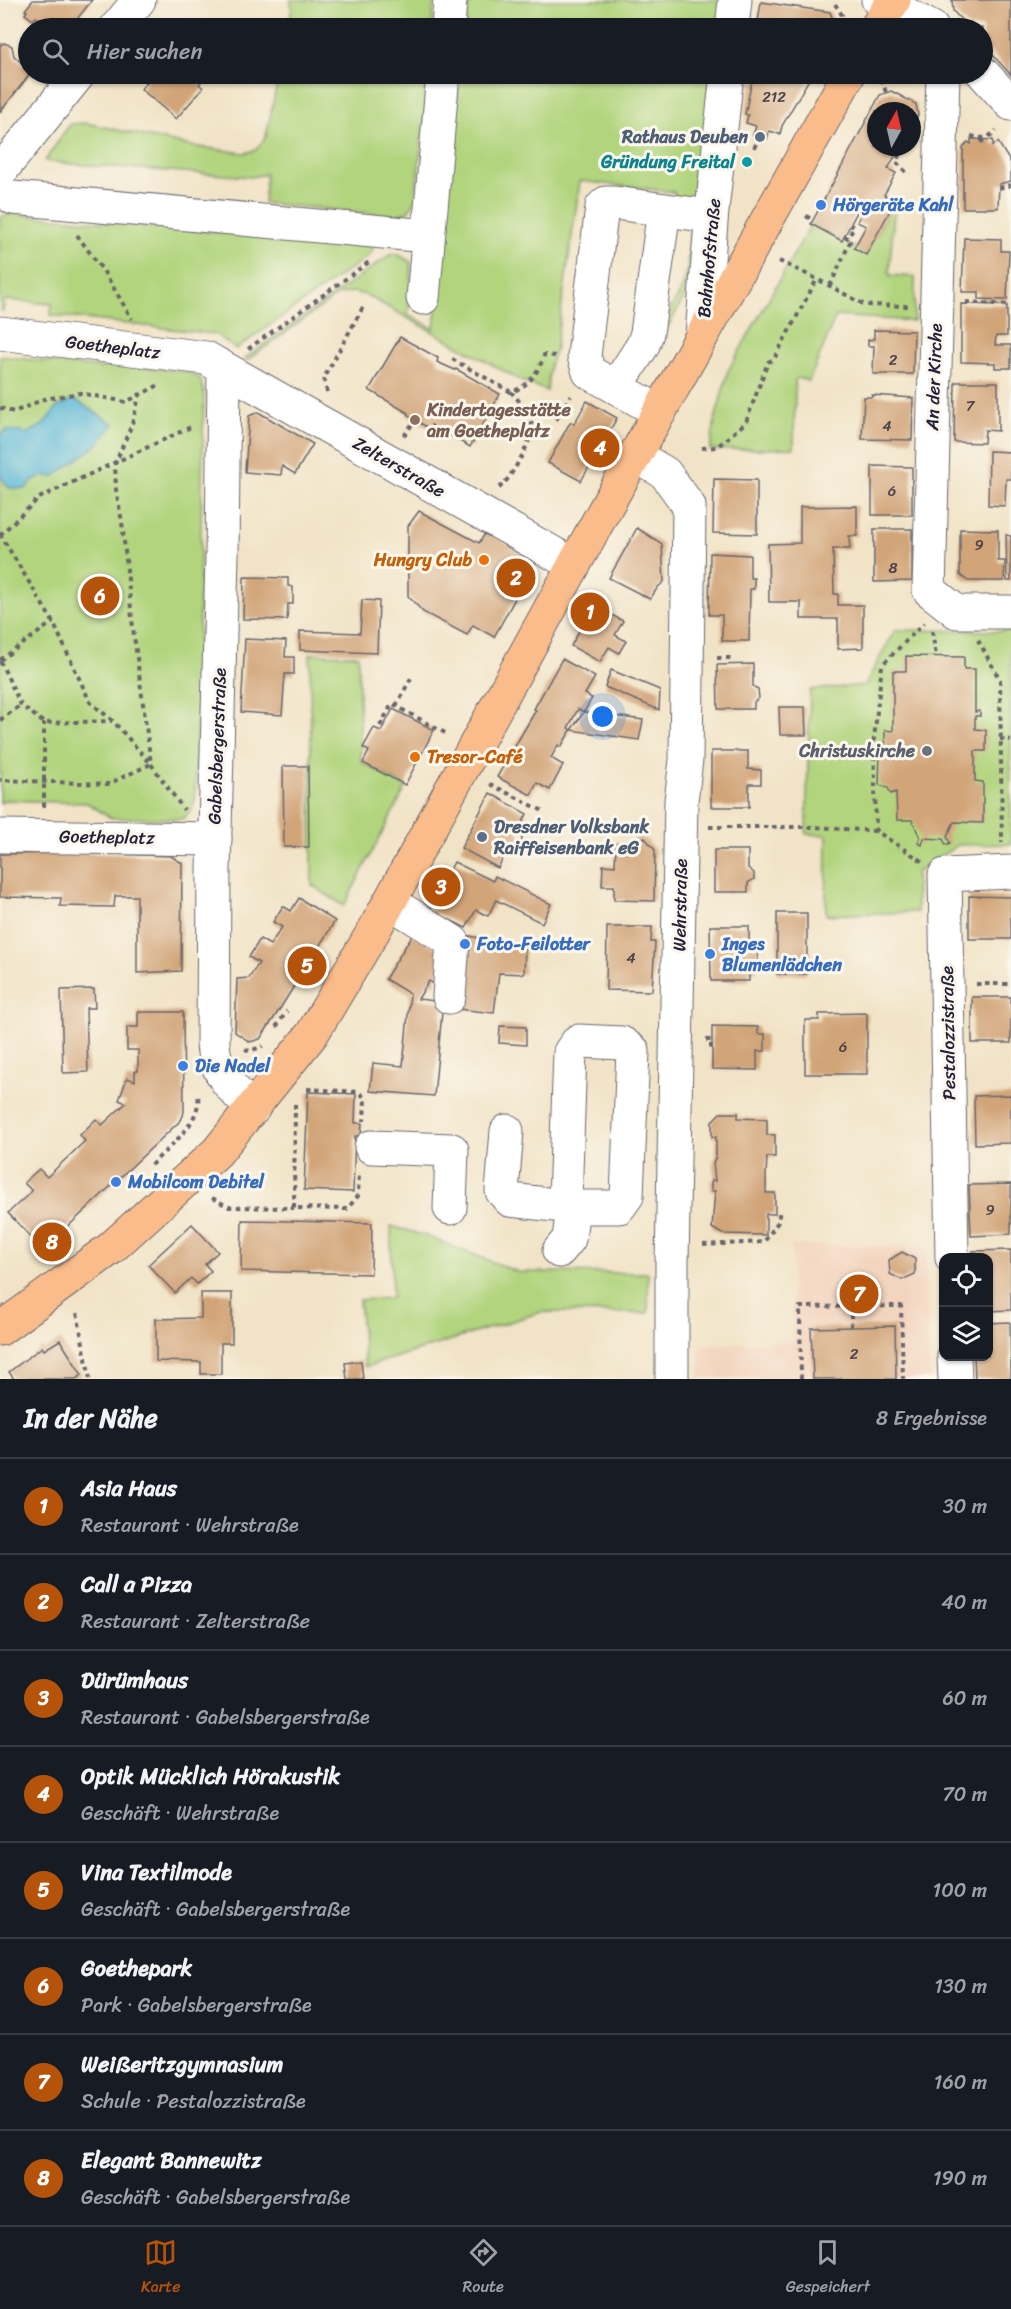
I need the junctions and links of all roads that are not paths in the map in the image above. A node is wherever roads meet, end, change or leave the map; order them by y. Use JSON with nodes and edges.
{"nodes":[{"id":1,"x":139,"y":0,"type":"edge"},
{"id":2,"x":450,"y":0,"type":"edge"},
{"id":3,"x":735,"y":0,"type":"edge"},
{"id":4,"x":884,"y":8,"type":"edge"},
{"id":5,"x":124,"y":18,"type":"edge"},
{"id":6,"x":448,"y":18,"type":"edge"},
{"id":7,"x":733,"y":18,"type":"edge"},
{"id":8,"x":908,"y":18,"type":"edge"},
{"id":9,"x":72,"y":84,"type":"edge"},
{"id":10,"x":442,"y":84,"type":"edge"},
{"id":11,"x":727,"y":84,"type":"edge"},
{"id":12,"x":843,"y":84,"type":"edge"},
{"id":13,"x":983,"y":84,"type":"edge"},
{"id":14,"x":943,"y":86,"type":"edge"},
{"id":15,"x":1005,"y":115,"type":"edge"},
{"id":16,"x":6,"y":184,"type":"edge"},
{"id":17,"x":664,"y":210,"type":"junction"},
{"id":18,"x":712,"y":210,"type":"junction"},
{"id":19,"x":427,"y":236,"type":"junction"},
{"id":20,"x":423,"y":298,"type":"dead end"},
{"id":21,"x":0,"y":333,"type":"edge"},
{"id":22,"x":702,"y":335,"type":"junction"},
{"id":23,"x":224,"y":369,"type":"junction"},
{"id":24,"x":616,"y":387,"type":"junction"},
{"id":25,"x":660,"y":411,"type":"junction"},
{"id":26,"x":636,"y":456,"type":"junction"},
{"id":27,"x":574,"y":565,"type":"junction"},
{"id":28,"x":1011,"y":612,"type":"edge"},
{"id":29,"x":0,"y":836,"type":"edge"},
{"id":30,"x":203,"y":839,"type":"junction"},
{"id":31,"x":1006,"y":861,"type":"edge"},
{"id":32,"x":390,"y":902,"type":"junction"},
{"id":33,"x":449,"y":997,"type":"dead end"},
{"id":34,"x":253,"y":1109,"type":"junction"},
{"id":35,"x":507,"y":1131,"type":"dead end"},
{"id":36,"x":367,"y":1147,"type":"road end"},
{"id":37,"x":450,"y":1208,"type":"dead end"},
{"id":38,"x":561,"y":1220,"type":"junction"},
{"id":39,"x":952,"y":1253,"type":"edge"},
{"id":40,"x":0,"y":1329,"type":"edge"},
{"id":41,"x":954,"y":1361,"type":"edge"},
{"id":42,"x":672,"y":1379,"type":"edge"},
{"id":43,"x":955,"y":1379,"type":"edge"}],
"edges":[{"from":1,"to":5,"type":"street"},
{"from":2,"to":6,"type":"street"},
{"from":3,"to":7,"type":"street"},
{"from":4,"to":8,"type":"street"},
{"from":9,"to":16,"type":"street"},
{"from":10,"to":19,"type":"street"},
{"from":11,"to":18,"type":"street","name":"Bahnhofstraße"},
{"from":12,"to":22,"type":"main road"},
{"from":13,"to":15,"type":"street"},
{"from":14,"to":28,"type":"street","name":"An der Kirche"},
{"from":16,"to":19,"type":"street"},
{"from":17,"to":18,"type":"street"},
{"from":17,"to":24,"type":"street"},
{"from":17,"to":24,"type":"street"},
{"from":18,"to":22,"type":"street","name":"Bahnhofstraße"},
{"from":19,"to":20,"type":"street"},
{"from":21,"to":23,"type":"street","name":"Goetheplatz"},
{"from":22,"to":25,"type":"main road"},
{"from":23,"to":27,"type":"street","name":"Zelterstraße"},
{"from":23,"to":30,"type":"street","name":"Gabelsbergerstraße"},
{"from":24,"to":25,"type":"street"},
{"from":25,"to":26,"type":"main road"},
{"from":26,"to":27,"type":"main road"},
{"from":26,"to":42,"type":"street","name":"Wehrstraße"},
{"from":27,"to":32,"type":"main road"},
{"from":29,"to":30,"type":"street","name":"Goetheplatz"},
{"from":30,"to":34,"type":"street","name":"Gabelsbergerstraße"},
{"from":31,"to":39,"type":"street","name":"Pestalozzistraße"},
{"from":32,"to":33,"type":"street"},
{"from":32,"to":34,"type":"main road"},
{"from":34,"to":40,"type":"main road"},
{"from":35,"to":38,"type":"street"},
{"from":36,"to":37,"type":"street"},
{"from":38,"to":38,"type":"street"},
{"from":41,"to":43,"type":"street"}]}
